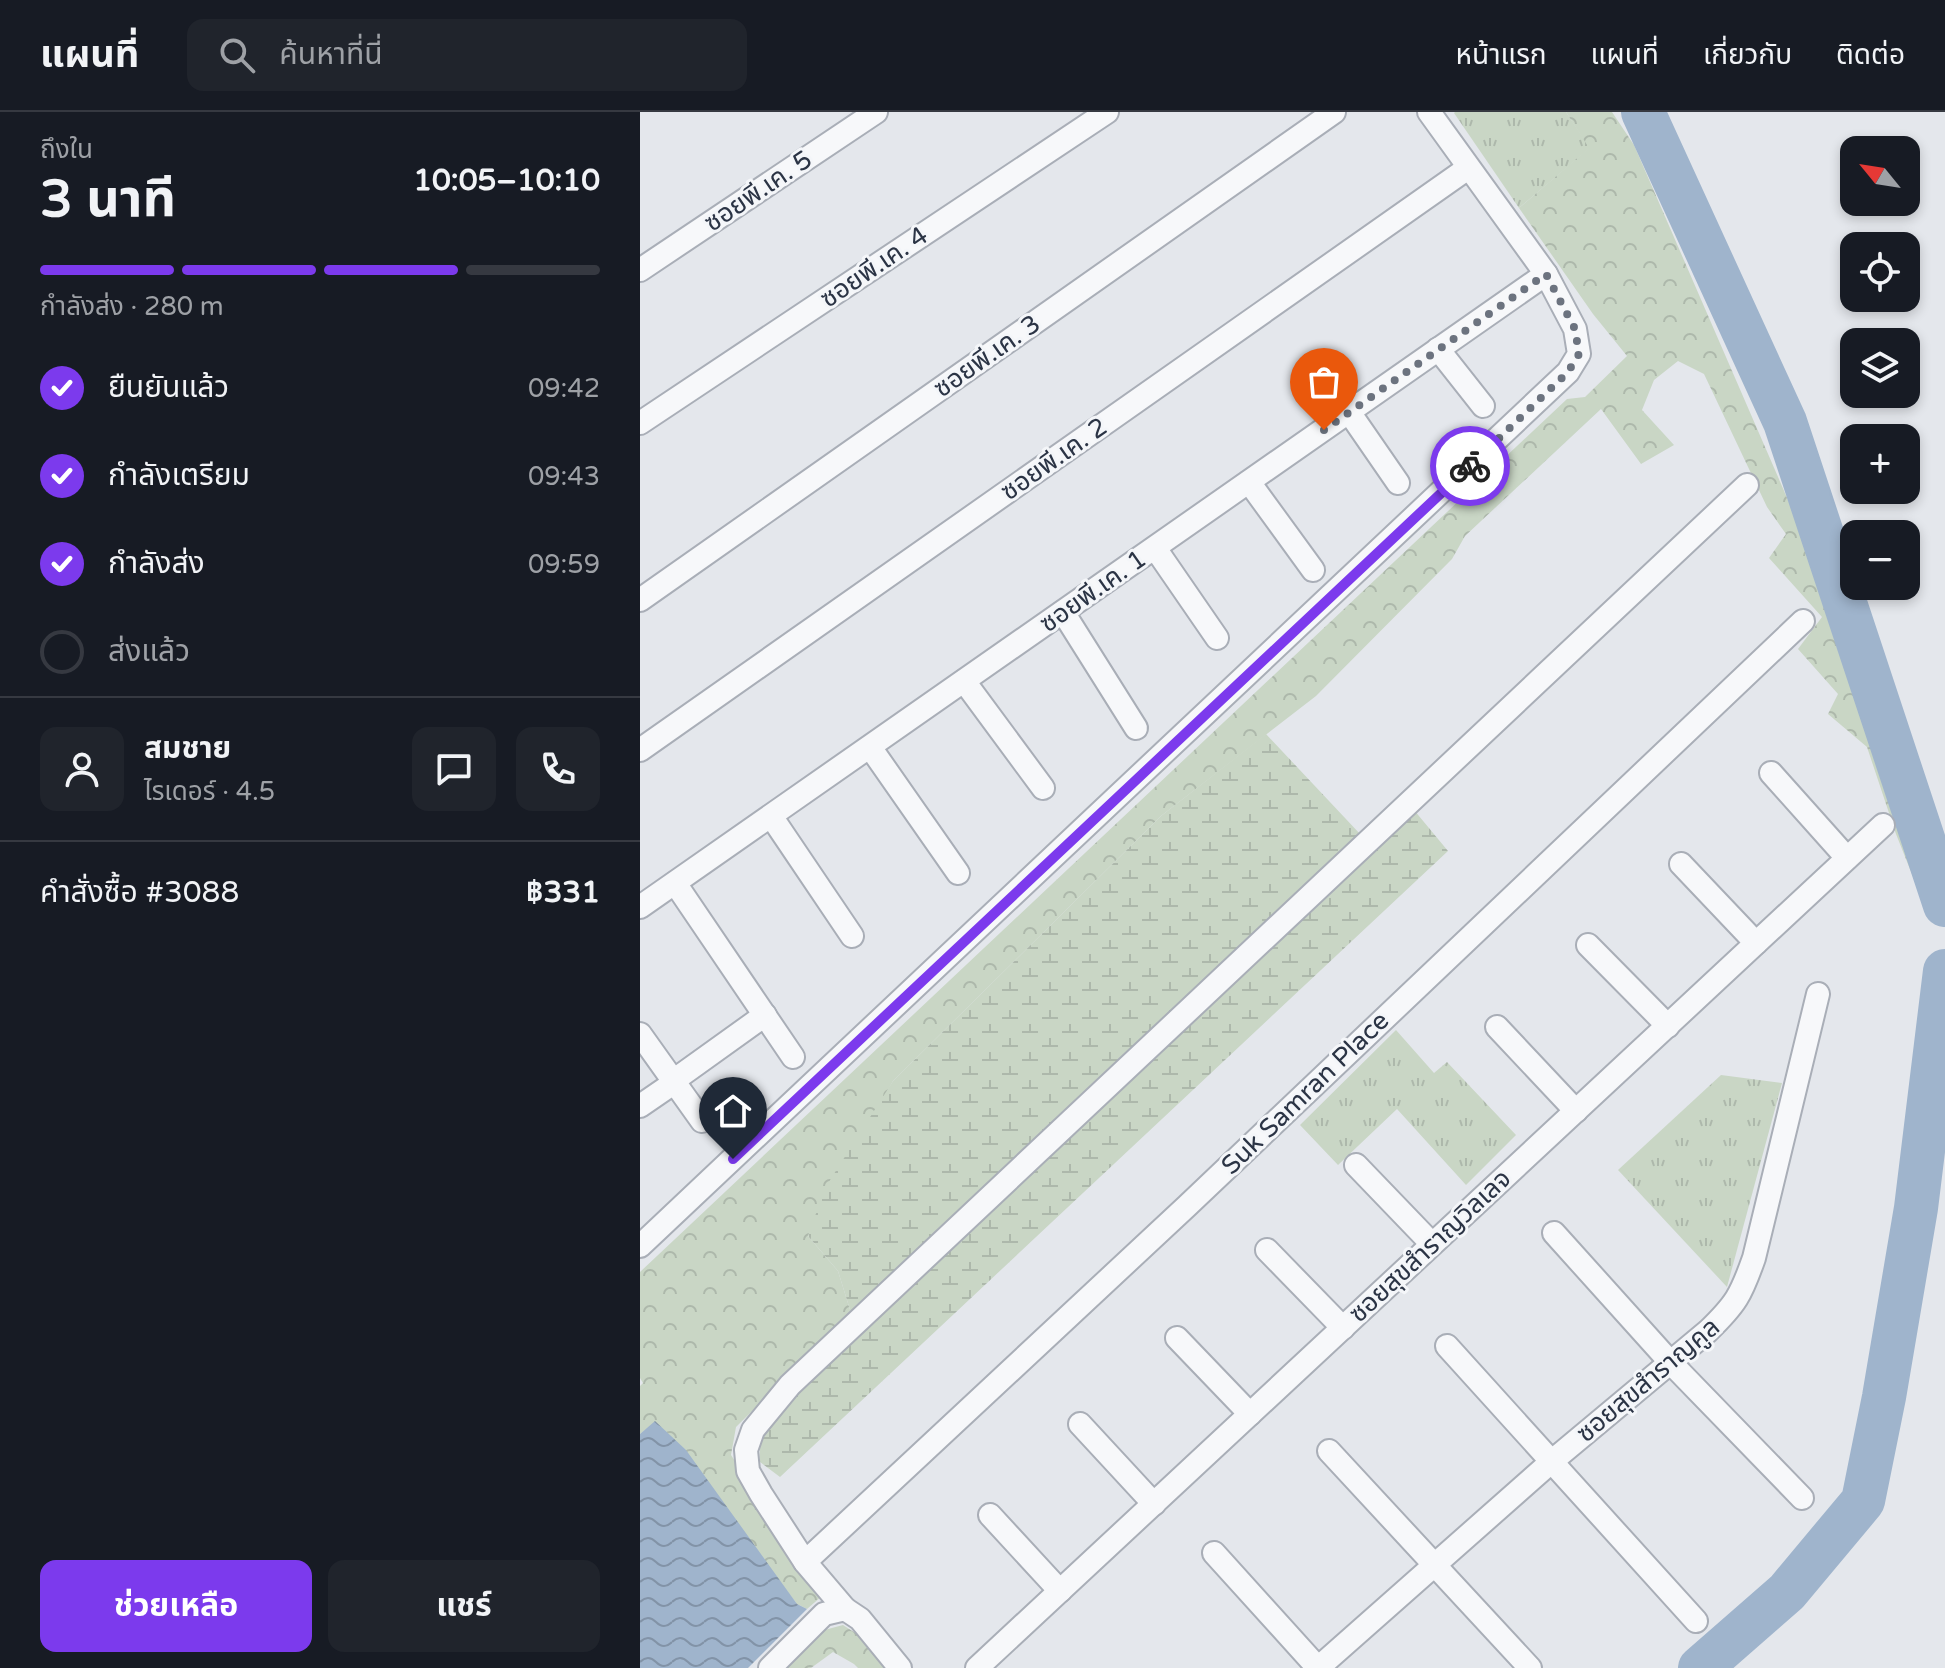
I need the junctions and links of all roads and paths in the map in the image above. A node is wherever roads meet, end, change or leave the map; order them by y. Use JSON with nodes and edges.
{"nodes":[{"id":1,"x":876,"y":112,"type":"edge"},
{"id":2,"x":1107,"y":112,"type":"edge"},
{"id":3,"x":1334,"y":112,"type":"edge"},
{"id":4,"x":1429,"y":112,"type":"edge"},
{"id":5,"x":1468,"y":168,"type":"junction"},
{"id":6,"x":640,"y":270,"type":"edge"},
{"id":7,"x":1546,"y":274,"type":"junction"},
{"id":8,"x":1438,"y":349,"type":"junction"},
{"id":9,"x":1483,"y":406,"type":"dead end"},
{"id":10,"x":1349,"y":412,"type":"junction"},
{"id":11,"x":640,"y":423,"type":"edge"},
{"id":12,"x":1249,"y":482,"type":"junction"},
{"id":13,"x":1398,"y":483,"type":"dead end"},
{"id":14,"x":1747,"y":485,"type":"dead end"},
{"id":15,"x":1155,"y":548,"type":"junction"},
{"id":16,"x":1313,"y":570,"type":"dead end"},
{"id":17,"x":640,"y":600,"type":"edge"},
{"id":18,"x":1063,"y":612,"type":"junction"},
{"id":19,"x":1803,"y":621,"type":"dead end"},
{"id":20,"x":1217,"y":638,"type":"dead end"},
{"id":21,"x":964,"y":681,"type":"junction"},
{"id":22,"x":1136,"y":728,"type":"dead end"},
{"id":23,"x":870,"y":747,"type":"junction"},
{"id":24,"x":640,"y":750,"type":"edge"},
{"id":25,"x":1771,"y":773,"type":"dead end"},
{"id":26,"x":1043,"y":788,"type":"dead end"},
{"id":27,"x":771,"y":816,"type":"junction"},
{"id":28,"x":1883,"y":825,"type":"dead end"},
{"id":29,"x":1847,"y":858,"type":"junction"},
{"id":30,"x":1681,"y":864,"type":"dead end"},
{"id":31,"x":958,"y":873,"type":"dead end"},
{"id":32,"x":675,"y":883,"type":"junction"},
{"id":33,"x":640,"y":907,"type":"edge"},
{"id":34,"x":852,"y":936,"type":"dead end"},
{"id":35,"x":1756,"y":943,"type":"junction"},
{"id":36,"x":1588,"y":945,"type":"dead end"},
{"id":37,"x":1818,"y":994,"type":"dead end"},
{"id":38,"x":765,"y":1015,"type":"junction"},
{"id":39,"x":1668,"y":1026,"type":"junction"},
{"id":40,"x":1497,"y":1027,"type":"dead end"},
{"id":41,"x":640,"y":1034,"type":"edge"},
{"id":42,"x":793,"y":1057,"type":"dead end"},
{"id":43,"x":674,"y":1082,"type":"junction"},
{"id":44,"x":640,"y":1106,"type":"edge"},
{"id":45,"x":1576,"y":1111,"type":"junction"},
{"id":46,"x":702,"y":1121,"type":"dead end"},
{"id":47,"x":1356,"y":1165,"type":"dead end"},
{"id":48,"x":1554,"y":1233,"type":"dead end"},
{"id":49,"x":1432,"y":1244,"type":"junction"},
{"id":50,"x":640,"y":1246,"type":"edge"},
{"id":51,"x":1267,"y":1250,"type":"dead end"},
{"id":52,"x":1343,"y":1328,"type":"junction"},
{"id":53,"x":1177,"y":1338,"type":"dead end"},
{"id":54,"x":1447,"y":1346,"type":"dead end"},
{"id":55,"x":1671,"y":1363,"type":"junction"},
{"id":56,"x":1250,"y":1414,"type":"junction"},
{"id":57,"x":1080,"y":1424,"type":"dead end"},
{"id":58,"x":1329,"y":1451,"type":"dead end"},
{"id":59,"x":1551,"y":1462,"type":"junction"},
{"id":60,"x":1802,"y":1498,"type":"dead end"},
{"id":61,"x":1154,"y":1504,"type":"junction"},
{"id":62,"x":990,"y":1515,"type":"dead end"},
{"id":63,"x":1214,"y":1553,"type":"dead end"},
{"id":64,"x":805,"y":1562,"type":"junction"},
{"id":65,"x":1434,"y":1564,"type":"junction"},
{"id":66,"x":1060,"y":1591,"type":"junction"},
{"id":67,"x":845,"y":1609,"type":"junction"},
{"id":68,"x":1696,"y":1621,"type":"dead end"},
{"id":69,"x":770,"y":1668,"type":"edge"},
{"id":70,"x":900,"y":1668,"type":"edge"},
{"id":71,"x":977,"y":1668,"type":"edge"},
{"id":72,"x":1318,"y":1668,"type":"edge"},
{"id":73,"x":1530,"y":1668,"type":"edge"}],
"edges":[{"from":1,"to":6,"type":"street","name":"ซอยพี.เค. 5"},
{"from":2,"to":11,"type":"street","name":"ซอยพี.เค. 4"},
{"from":3,"to":17,"type":"street","name":"ซอยพี.เค. 3"},
{"from":4,"to":5,"type":"street"},
{"from":5,"to":7,"type":"street"},
{"from":5,"to":24,"type":"street","name":"ซอยพี.เค. 2"},
{"from":7,"to":8,"type":"street","name":"ซอยพี.เค. 1"},
{"from":7,"to":50,"type":"street"},
{"from":8,"to":9,"type":"street"},
{"from":8,"to":10,"type":"street","name":"ซอยพี.เค. 1"},
{"from":10,"to":12,"type":"street","name":"ซอยพี.เค. 1"},
{"from":10,"to":13,"type":"street"},
{"from":12,"to":15,"type":"street","name":"ซอยพี.เค. 1"},
{"from":12,"to":16,"type":"street"},
{"from":14,"to":64,"type":"street"},
{"from":15,"to":18,"type":"street","name":"ซอยพี.เค. 1"},
{"from":15,"to":20,"type":"street"},
{"from":18,"to":21,"type":"street","name":"ซอยพี.เค. 1"},
{"from":18,"to":22,"type":"street"},
{"from":19,"to":64,"type":"street","name":"Suk Samran Place"},
{"from":21,"to":23,"type":"street","name":"ซอยพี.เค. 1"},
{"from":21,"to":26,"type":"street"},
{"from":23,"to":27,"type":"street","name":"ซอยพี.เค. 1"},
{"from":23,"to":31,"type":"street"},
{"from":25,"to":29,"type":"street"},
{"from":27,"to":32,"type":"street","name":"ซอยพี.เค. 1"},
{"from":27,"to":34,"type":"street"},
{"from":28,"to":29,"type":"street","name":"ซอยสุขสำราญวิลเลจ"},
{"from":29,"to":35,"type":"street","name":"ซอยสุขสำราญวิลเลจ"},
{"from":30,"to":35,"type":"street"},
{"from":32,"to":33,"type":"street","name":"ซอยพี.เค. 1"},
{"from":32,"to":38,"type":"street"},
{"from":35,"to":39,"type":"street","name":"ซอยสุขสำราญวิลเลจ"},
{"from":36,"to":39,"type":"street"},
{"from":37,"to":55,"type":"street","name":"ซอยสุขสำราญคูล"},
{"from":38,"to":42,"type":"street"},
{"from":38,"to":43,"type":"street"},
{"from":39,"to":45,"type":"street","name":"ซอยสุขสำราญวิลเลจ"},
{"from":40,"to":45,"type":"street"},
{"from":41,"to":43,"type":"street"},
{"from":43,"to":44,"type":"street"},
{"from":43,"to":46,"type":"street"},
{"from":45,"to":49,"type":"street","name":"ซอยสุขสำราญวิลเลจ"},
{"from":47,"to":49,"type":"street"},
{"from":48,"to":55,"type":"street"},
{"from":49,"to":52,"type":"street","name":"ซอยสุขสำราญวิลเลจ"},
{"from":51,"to":52,"type":"street"},
{"from":52,"to":56,"type":"street","name":"ซอยสุขสำราญวิลเลจ"},
{"from":53,"to":56,"type":"street"},
{"from":54,"to":59,"type":"street"},
{"from":55,"to":59,"type":"street","name":"ซอยสุขสำราญคูล"},
{"from":55,"to":60,"type":"street"},
{"from":56,"to":61,"type":"street","name":"ซอยสุขสำราญวิลเลจ"},
{"from":57,"to":61,"type":"street"},
{"from":58,"to":65,"type":"street"},
{"from":59,"to":65,"type":"street","name":"ซอยสุขสำราญคูล"},
{"from":59,"to":68,"type":"street"},
{"from":61,"to":66,"type":"street","name":"ซอยสุขสำราญวิลเลจ"},
{"from":62,"to":66,"type":"street"},
{"from":63,"to":72,"type":"street"},
{"from":64,"to":67,"type":"street"},
{"from":65,"to":72,"type":"street","name":"ซอยสุขสำราญคูล"},
{"from":65,"to":73,"type":"street"},
{"from":66,"to":71,"type":"street","name":"ซอยสุขสำราญวิลเลจ"},
{"from":67,"to":69,"type":"street"},
{"from":67,"to":70,"type":"street"}]}
